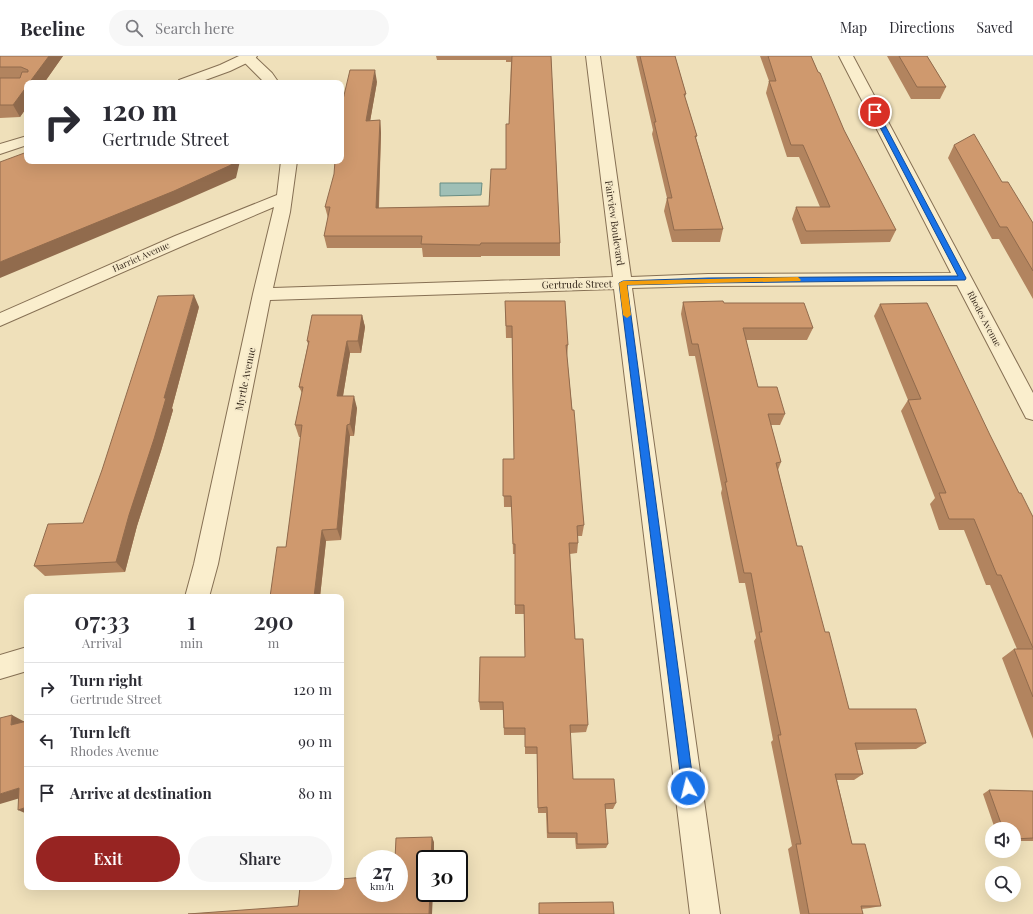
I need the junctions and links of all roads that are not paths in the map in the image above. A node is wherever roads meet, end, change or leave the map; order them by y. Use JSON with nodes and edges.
{"nodes":[{"id":1,"x":593,"y":56,"type":"edge"},
{"id":2,"x":846,"y":56,"type":"edge"},
{"id":3,"x":249,"y":57,"type":"edge"},
{"id":4,"x":192,"y":80,"type":"edge"},
{"id":5,"x":270,"y":80,"type":"edge"},
{"id":6,"x":24,"y":141,"type":"edge"},
{"id":7,"x":0,"y":149,"type":"edge"},
{"id":8,"x":289,"y":164,"type":"edge"},
{"id":9,"x":283,"y":198,"type":"junction"},
{"id":10,"x":963,"y":278,"type":"junction"},
{"id":11,"x":623,"y":283,"type":"junction"},
{"id":12,"x":262,"y":294,"type":"junction"},
{"id":13,"x":0,"y":320,"type":"edge"},
{"id":14,"x":1033,"y":412,"type":"edge"},
{"id":15,"x":198,"y":594,"type":"edge"},
{"id":16,"x":24,"y":660,"type":"edge"},
{"id":17,"x":0,"y":667,"type":"edge"},
{"id":18,"x":705,"y":914,"type":"edge"}],
"edges":[{"from":1,"to":11,"type":"street","name":"Fairview Boulevard"},
{"from":2,"to":10,"type":"street","name":"Rhodes Avenue"},
{"from":3,"to":4,"type":"street"},
{"from":3,"to":5,"type":"street"},
{"from":6,"to":7,"type":"street"},
{"from":8,"to":9,"type":"street","name":"Myrtle Avenue"},
{"from":9,"to":12,"type":"street","name":"Myrtle Avenue"},
{"from":9,"to":13,"type":"street","name":"Harriet Avenue"},
{"from":10,"to":11,"type":"street","name":"Gertrude Street"},
{"from":10,"to":14,"type":"street","name":"Rhodes Avenue"},
{"from":11,"to":12,"type":"street","name":"Gertrude Street"},
{"from":11,"to":18,"type":"street","name":"Fairview Boulevard"},
{"from":12,"to":15,"type":"street","name":"Myrtle Avenue"},
{"from":16,"to":17,"type":"street"}]}
